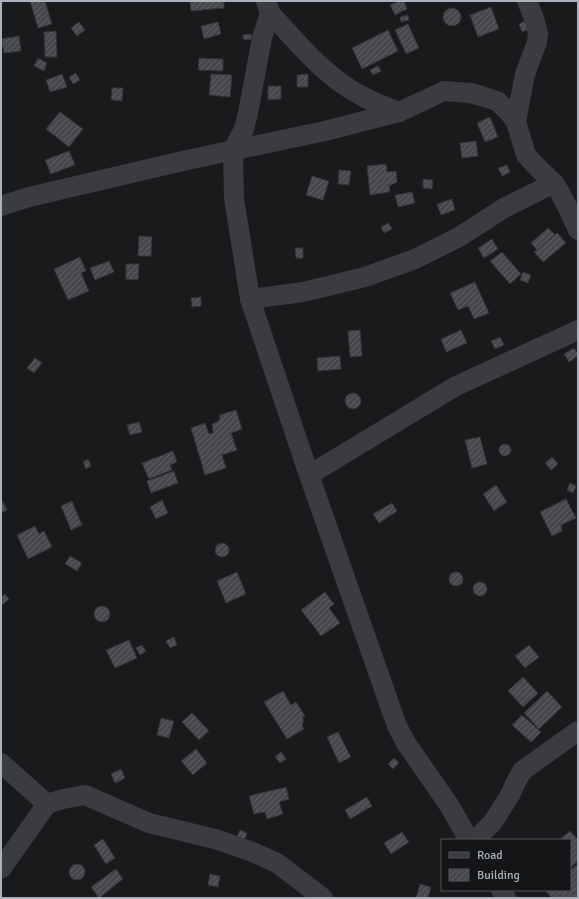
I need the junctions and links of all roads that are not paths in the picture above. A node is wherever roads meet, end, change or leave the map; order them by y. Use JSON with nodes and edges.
{"nodes":[{"id":1,"x":527,"y":1,"type":"edge"},
{"id":2,"x":268,"y":7,"type":"edge"},
{"id":3,"x":399,"y":112,"type":"junction"},
{"id":4,"x":516,"y":122,"type":"junction"},
{"id":5,"x":232,"y":150,"type":"junction"},
{"id":6,"x":554,"y":183,"type":"junction"},
{"id":7,"x":2,"y":203,"type":"edge"},
{"id":8,"x":578,"y":230,"type":"edge"},
{"id":9,"x":250,"y":298,"type":"junction"},
{"id":10,"x":578,"y":330,"type":"edge"},
{"id":11,"x":309,"y":475,"type":"junction"},
{"id":12,"x":578,"y":731,"type":"edge"},
{"id":13,"x":1,"y":763,"type":"edge"},
{"id":14,"x":47,"y":804,"type":"junction"},
{"id":15,"x":468,"y":839,"type":"edge"},
{"id":16,"x":476,"y":839,"type":"edge"},
{"id":17,"x":1,"y":869,"type":"edge"},
{"id":18,"x":323,"y":898,"type":"edge"}],
"edges":[{"from":1,"to":4,"type":"street"},
{"from":2,"to":3,"type":"street"},
{"from":2,"to":5,"type":"street"},
{"from":3,"to":4,"type":"street"},
{"from":3,"to":5,"type":"street"},
{"from":4,"to":6,"type":"street"},
{"from":5,"to":7,"type":"street"},
{"from":5,"to":9,"type":"street"},
{"from":6,"to":8,"type":"street"},
{"from":6,"to":9,"type":"street"},
{"from":9,"to":11,"type":"street"},
{"from":10,"to":11,"type":"street"},
{"from":11,"to":15,"type":"street"},
{"from":12,"to":16,"type":"street"},
{"from":13,"to":14,"type":"street"},
{"from":14,"to":17,"type":"street"},
{"from":14,"to":18,"type":"street"}]}
